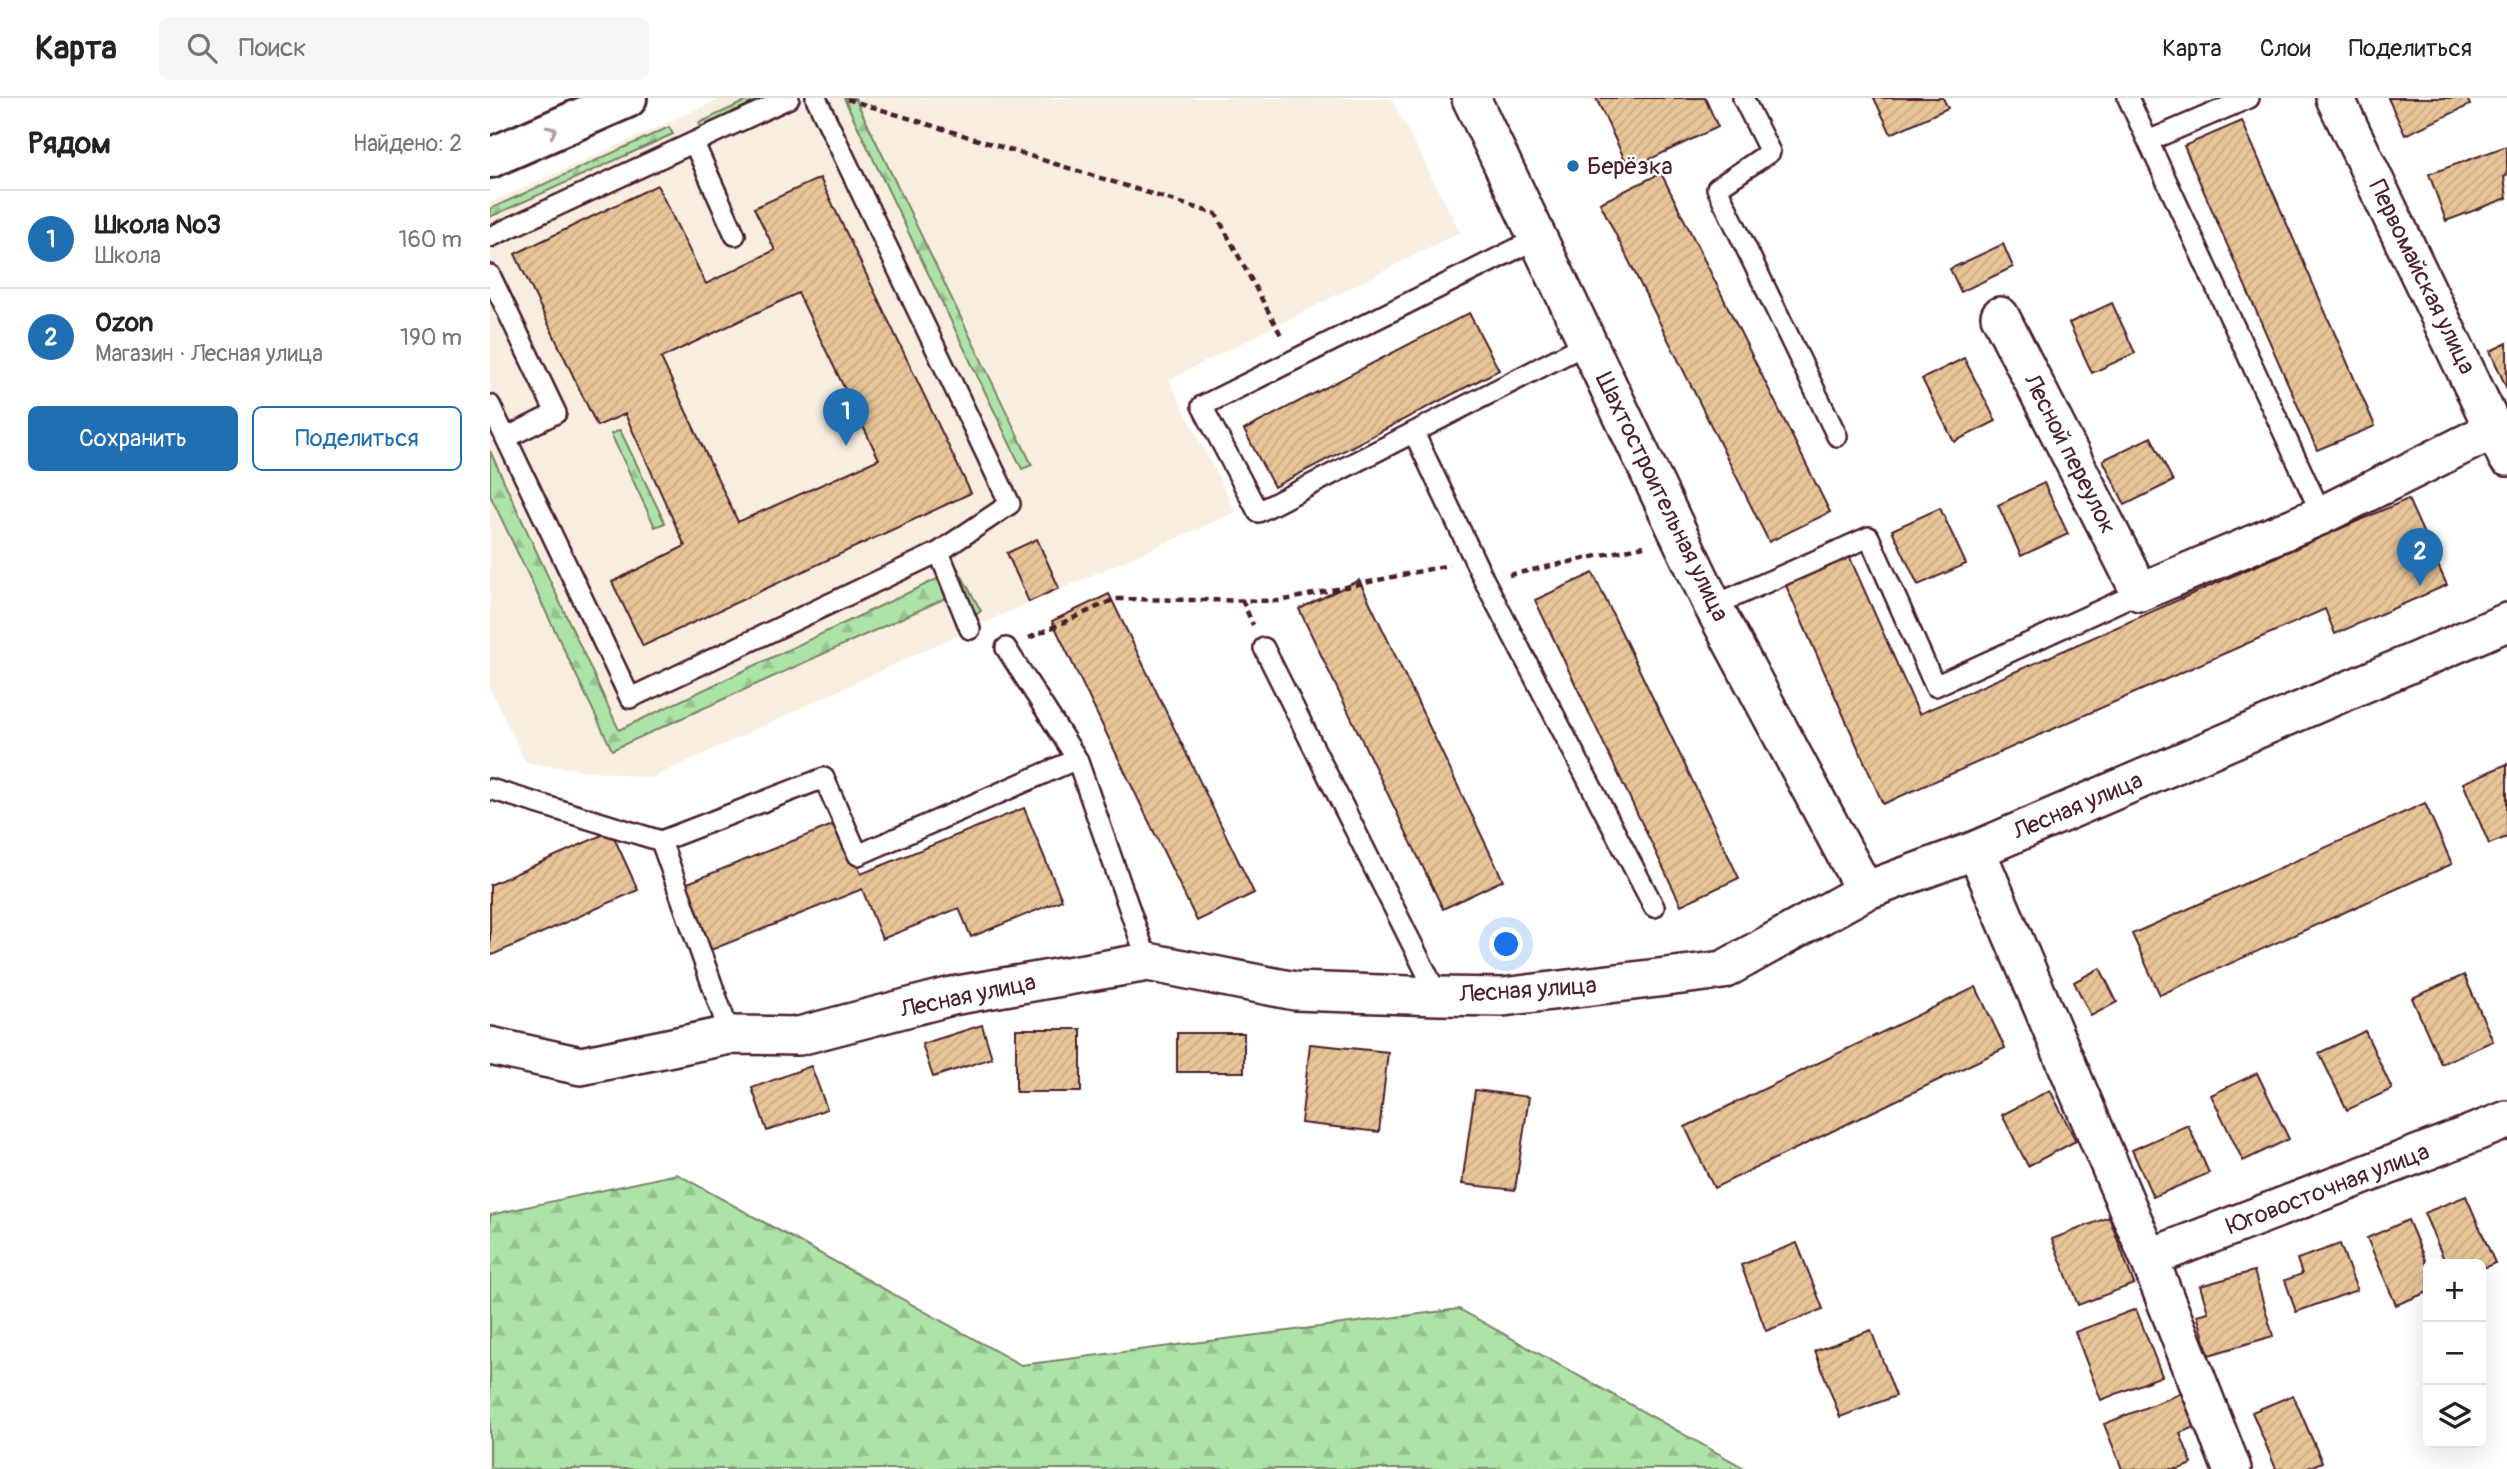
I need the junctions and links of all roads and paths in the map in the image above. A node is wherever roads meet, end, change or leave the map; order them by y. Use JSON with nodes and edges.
{"nodes":[{"id":1,"x":627,"y":98,"type":"edge"},
{"id":2,"x":789,"y":98,"type":"edge"},
{"id":3,"x":816,"y":98,"type":"edge"},
{"id":4,"x":845,"y":98,"type":"edge"},
{"id":5,"x":1471,"y":98,"type":"edge"},
{"id":6,"x":1743,"y":98,"type":"edge"},
{"id":7,"x":2128,"y":98,"type":"edge"},
{"id":8,"x":2249,"y":98,"type":"edge"},
{"id":9,"x":2335,"y":98,"type":"edge"},
{"id":10,"x":2148,"y":141,"type":"junction"},
{"id":11,"x":694,"y":143,"type":"junction"},
{"id":12,"x":490,"y":158,"type":"edge"},
{"id":13,"x":735,"y":235,"type":"dead end"},
{"id":14,"x":490,"y":237,"type":"edge"},
{"id":15,"x":1538,"y":238,"type":"junction"},
{"id":16,"x":490,"y":275,"type":"edge"},
{"id":17,"x":2000,"y":316,"type":"dead end"},
{"id":18,"x":1275,"y":326,"type":"dead end"},
{"id":19,"x":1588,"y":343,"type":"junction"},
{"id":20,"x":490,"y":405,"type":"edge"},
{"id":21,"x":1414,"y":433,"type":"junction"},
{"id":22,"x":1837,"y":436,"type":"dead end"},
{"id":23,"x":506,"y":438,"type":"junction"},
{"id":24,"x":2501,"y":443,"type":"edge"},
{"id":25,"x":2322,"y":515,"type":"junction"},
{"id":26,"x":1681,"y":538,"type":"junction"},
{"id":27,"x":939,"y":552,"type":"junction"},
{"id":28,"x":1474,"y":560,"type":"junction"},
{"id":29,"x":1484,"y":580,"type":"junction"},
{"id":30,"x":2140,"y":592,"type":"junction"},
{"id":31,"x":1713,"y":606,"type":"junction"},
{"id":32,"x":2507,"y":622,"type":"edge"},
{"id":33,"x":970,"y":629,"type":"dead end"},
{"id":34,"x":1006,"y":648,"type":"joint"},
{"id":35,"x":1264,"y":648,"type":"dead end"},
{"id":36,"x":1077,"y":759,"type":"junction"},
{"id":37,"x":490,"y":790,"type":"edge"},
{"id":38,"x":661,"y":841,"type":"junction"},
{"id":39,"x":1976,"y":850,"type":"junction"},
{"id":40,"x":1865,"y":891,"type":"junction"},
{"id":41,"x":1654,"y":907,"type":"dead end"},
{"id":42,"x":1148,"y":962,"type":"junction"},
{"id":43,"x":1438,"y":996,"type":"junction"},
{"id":44,"x":730,"y":1035,"type":"junction"},
{"id":45,"x":490,"y":1046,"type":"edge"},
{"id":46,"x":2507,"y":1120,"type":"edge"},
{"id":47,"x":2150,"y":1258,"type":"junction"},
{"id":48,"x":2231,"y":1469,"type":"edge"}],
"edges":[{"from":12,"to":1,"type":"street","one_way":true},
{"from":2,"to":11,"type":"lane"},
{"from":3,"to":27,"type":"lane"},
{"from":4,"to":18,"type":"path"},
{"from":5,"to":15,"type":"street","name":"Шахтостроительная улица"},
{"from":6,"to":22,"type":"lane"},
{"from":7,"to":10,"type":"lane"},
{"from":8,"to":10,"type":"lane"},
{"from":9,"to":24,"type":"street","name":"Первомайская улица"},
{"from":10,"to":25,"type":"lane"},
{"from":11,"to":13,"type":"lane"},
{"from":11,"to":14,"type":"lane"},
{"from":15,"to":19,"type":"street","name":"Шахтостроительная улица"},
{"from":15,"to":21,"type":"lane"},
{"from":16,"to":23,"type":"lane"},
{"from":17,"to":30,"type":"street","name":"Лесной переулок"},
{"from":19,"to":21,"type":"lane"},
{"from":19,"to":26,"type":"street","name":"Шахтостроительная улица"},
{"from":20,"to":23,"type":"lane"},
{"from":21,"to":28,"type":"lane"},
{"from":23,"to":27,"type":"lane"},
{"from":24,"to":25,"type":"street"},
{"from":25,"to":30,"type":"street"},
{"from":26,"to":29,"type":"path"},
{"from":26,"to":31,"type":"street","name":"Шахтостроительная улица"},
{"from":27,"to":33,"type":"lane"},
{"from":28,"to":29,"type":"lane"},
{"from":28,"to":34,"type":"path"},
{"from":29,"to":41,"type":"lane"},
{"from":30,"to":31,"type":"lane"},
{"from":31,"to":40,"type":"street","name":"Шахтостроительная улица"},
{"from":32,"to":39,"type":"street","name":"Лесная улица"},
{"from":34,"to":36,"type":"lane"},
{"from":35,"to":43,"type":"lane"},
{"from":36,"to":38,"type":"lane"},
{"from":36,"to":42,"type":"lane"},
{"from":37,"to":38,"type":"lane"},
{"from":38,"to":44,"type":"lane"},
{"from":39,"to":40,"type":"street","name":"Лесная улица"},
{"from":39,"to":47,"type":"street"},
{"from":40,"to":43,"type":"street","name":"Лесная улица"},
{"from":42,"to":43,"type":"street","name":"Лесная улица"},
{"from":42,"to":44,"type":"street","name":"Лесная улица"},
{"from":44,"to":45,"type":"street","name":"Лесная улица"},
{"from":46,"to":47,"type":"street","name":"Юговосточная улица"},
{"from":47,"to":48,"type":"street"}]}
